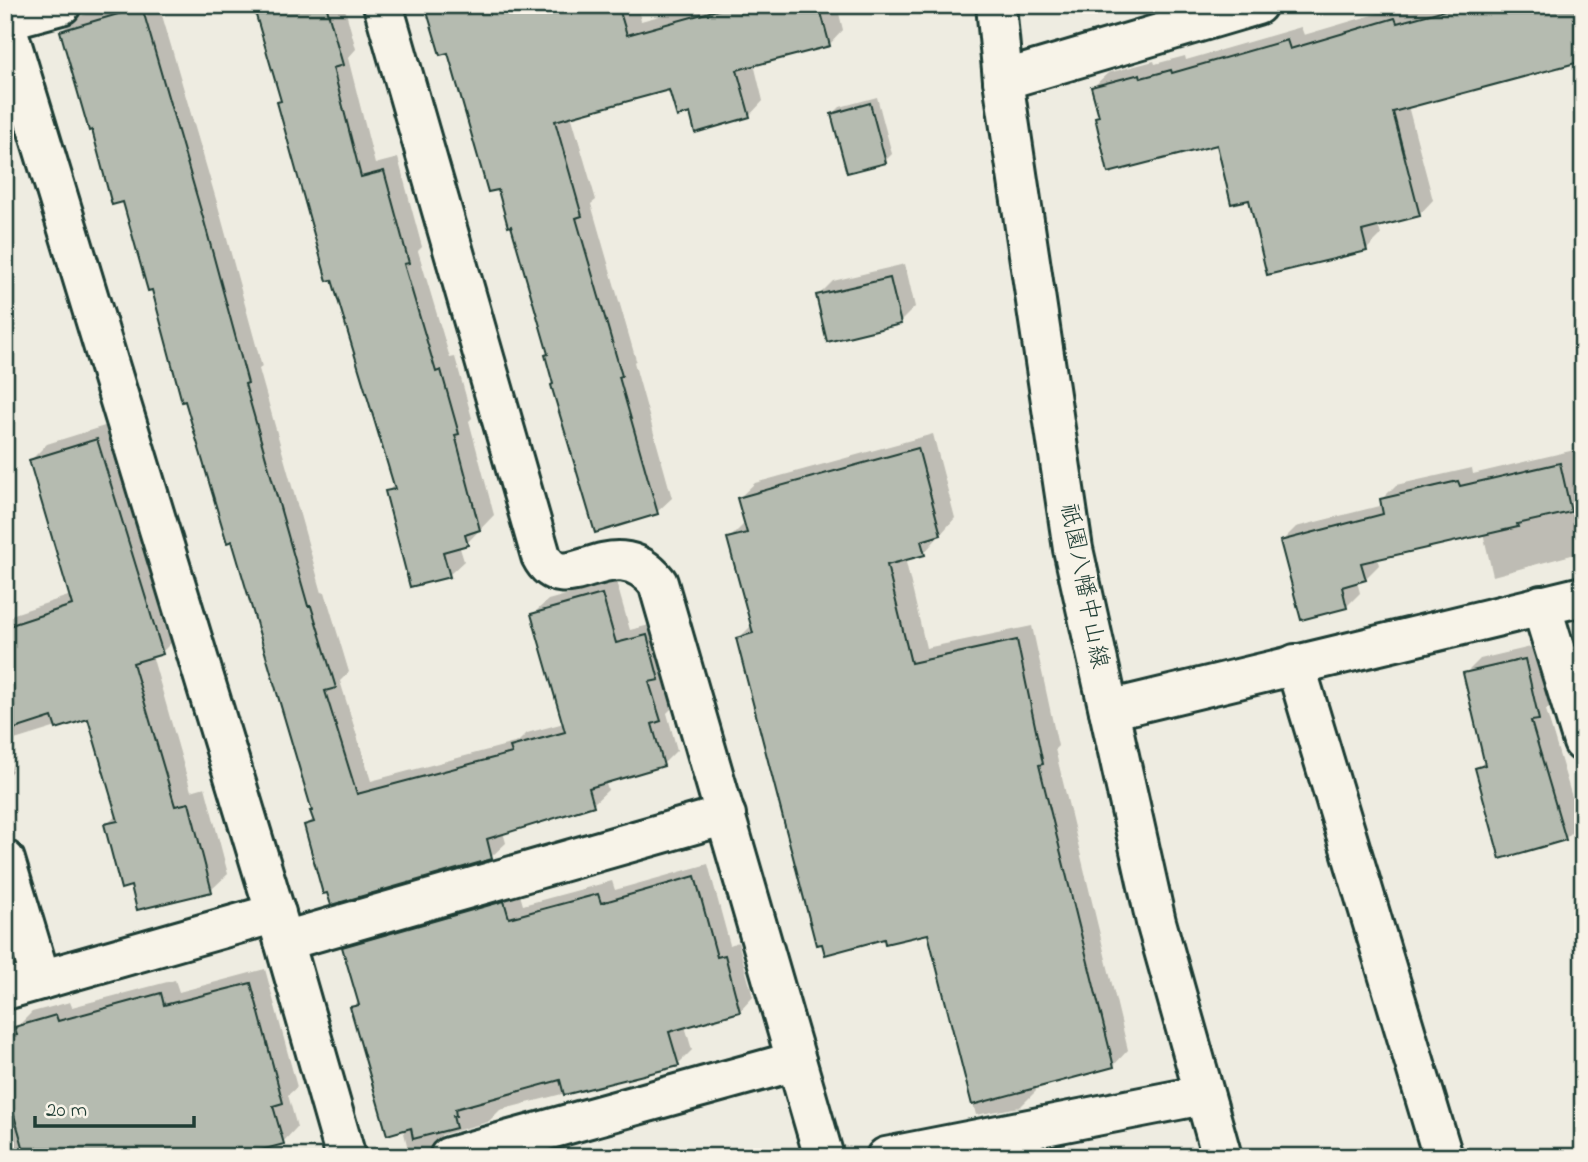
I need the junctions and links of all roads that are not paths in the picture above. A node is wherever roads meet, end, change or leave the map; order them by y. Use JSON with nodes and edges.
{"nodes":[{"id":1,"x":61,"y":5,"type":"edge"},
{"id":2,"x":383,"y":5,"type":"edge"},
{"id":3,"x":996,"y":5,"type":"edge"},
{"id":4,"x":1257,"y":5,"type":"edge"},
{"id":5,"x":5,"y":21,"type":"edge"},
{"id":6,"x":1003,"y":80,"type":"junction"},
{"id":7,"x":1583,"y":596,"type":"edge"},
{"id":8,"x":1541,"y":605,"type":"junction"},
{"id":9,"x":1295,"y":664,"type":"junction"},
{"id":10,"x":1109,"y":710,"type":"junction"},
{"id":11,"x":1583,"y":742,"type":"edge"},
{"id":12,"x":726,"y":815,"type":"junction"},
{"id":13,"x":5,"y":860,"type":"edge"},
{"id":14,"x":280,"y":927,"type":"junction"},
{"id":15,"x":23,"y":986,"type":"edge"},
{"id":16,"x":796,"y":1061,"type":"junction"},
{"id":17,"x":1203,"y":1095,"type":"junction"},
{"id":18,"x":346,"y":1157,"type":"edge"},
{"id":19,"x":449,"y":1157,"type":"edge"},
{"id":20,"x":824,"y":1157,"type":"edge"},
{"id":21,"x":886,"y":1157,"type":"edge"},
{"id":22,"x":1222,"y":1157,"type":"edge"},
{"id":23,"x":1443,"y":1157,"type":"edge"}],
"edges":[{"from":1,"to":5,"type":"street"},
{"from":2,"to":12,"type":"street"},
{"from":3,"to":6,"type":"street","name":"祇園八幡中山線"},
{"from":4,"to":6,"type":"street"},
{"from":5,"to":14,"type":"street"},
{"from":6,"to":10,"type":"street","name":"祇園八幡中山線"},
{"from":7,"to":8,"type":"street"},
{"from":8,"to":9,"type":"street"},
{"from":8,"to":11,"type":"street"},
{"from":9,"to":10,"type":"street"},
{"from":9,"to":23,"type":"street"},
{"from":10,"to":17,"type":"street","name":"祇園八幡中山線"},
{"from":12,"to":14,"type":"street"},
{"from":12,"to":16,"type":"street"},
{"from":13,"to":15,"type":"street"},
{"from":14,"to":15,"type":"street"},
{"from":14,"to":18,"type":"street"},
{"from":16,"to":19,"type":"street"},
{"from":16,"to":20,"type":"street"},
{"from":17,"to":21,"type":"street"},
{"from":17,"to":22,"type":"street","name":"祇園八幡中山線"}]}
